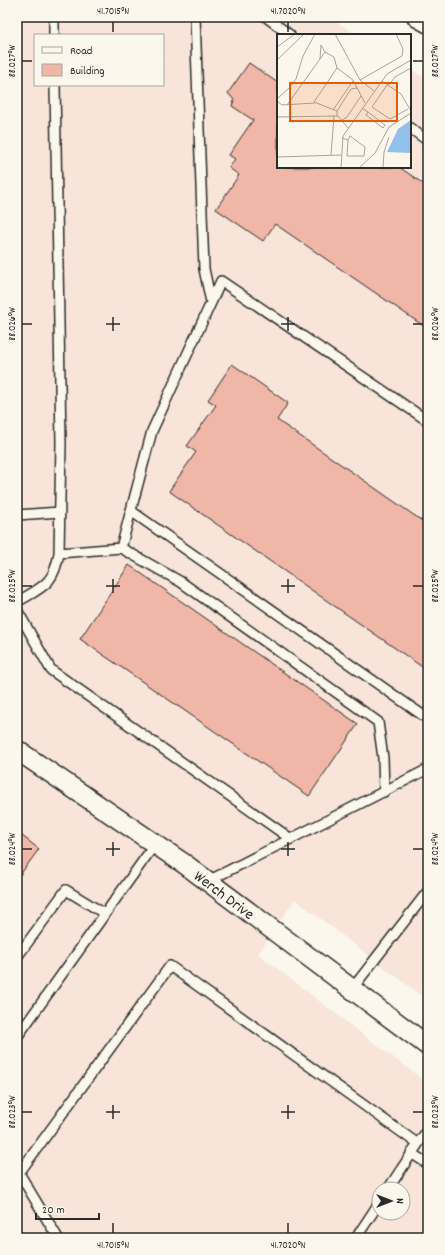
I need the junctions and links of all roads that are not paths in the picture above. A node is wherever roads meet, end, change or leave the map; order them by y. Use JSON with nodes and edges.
{"nodes":[{"id":1,"x":54,"y":17,"type":"edge"},
{"id":2,"x":195,"y":17,"type":"edge"},
{"id":3,"x":266,"y":17,"type":"edge"},
{"id":4,"x":417,"y":17,"type":"edge"},
{"id":5,"x":428,"y":24,"type":"edge"},
{"id":6,"x":54,"y":34,"type":"edge"},
{"id":7,"x":289,"y":34,"type":"edge"},
{"id":8,"x":55,"y":86,"type":"edge"},
{"id":9,"x":411,"y":129,"type":"edge"},
{"id":10,"x":428,"y":141,"type":"edge"},
{"id":11,"x":211,"y":302,"type":"junction"},
{"id":12,"x":428,"y":421,"type":"edge"},
{"id":13,"x":131,"y":511,"type":"junction"},
{"id":14,"x":60,"y":512,"type":"junction"},
{"id":15,"x":17,"y":514,"type":"edge"},
{"id":16,"x":121,"y":548,"type":"junction"},
{"id":17,"x":59,"y":553,"type":"junction"},
{"id":18,"x":17,"y":602,"type":"edge"},
{"id":19,"x":17,"y":610,"type":"edge"},
{"id":20,"x":428,"y":719,"type":"edge"},
{"id":21,"x":17,"y":750,"type":"edge"},
{"id":22,"x":428,"y":769,"type":"edge"},
{"id":23,"x":384,"y":792,"type":"junction"},
{"id":24,"x":291,"y":839,"type":"junction"},
{"id":25,"x":155,"y":844,"type":"junction"},
{"id":26,"x":208,"y":881,"type":"junction"},
{"id":27,"x":428,"y":891,"type":"edge"},
{"id":28,"x":105,"y":914,"type":"junction"},
{"id":29,"x":17,"y":957,"type":"edge"},
{"id":30,"x":352,"y":989,"type":"junction"},
{"id":31,"x":17,"y":1037,"type":"edge"},
{"id":32,"x":428,"y":1046,"type":"edge"},
{"id":33,"x":428,"y":1129,"type":"edge"},
{"id":34,"x":418,"y":1144,"type":"junction"},
{"id":35,"x":412,"y":1153,"type":"junction"},
{"id":36,"x":428,"y":1164,"type":"edge"},
{"id":37,"x":393,"y":1181,"type":"edge"},
{"id":38,"x":371,"y":1215,"type":"edge"},
{"id":39,"x":58,"y":1238,"type":"edge"},
{"id":40,"x":356,"y":1238,"type":"edge"}],
"edges":[{"from":1,"to":6,"type":"lane"},
{"from":2,"to":11,"type":"lane"},
{"from":3,"to":7,"type":"lane"},
{"from":4,"to":5,"type":"street"},
{"from":8,"to":14,"type":"lane"},
{"from":9,"to":10,"type":"lane"},
{"from":11,"to":12,"type":"lane"},
{"from":11,"to":13,"type":"lane"},
{"from":13,"to":16,"type":"lane"},
{"from":13,"to":20,"type":"lane"},
{"from":14,"to":15,"type":"lane"},
{"from":14,"to":17,"type":"lane"},
{"from":16,"to":17,"type":"lane"},
{"from":16,"to":23,"type":"lane"},
{"from":17,"to":18,"type":"lane"},
{"from":19,"to":24,"type":"lane"},
{"from":21,"to":25,"type":"street","name":"Werch Drive"},
{"from":22,"to":23,"type":"lane"},
{"from":23,"to":24,"type":"lane"},
{"from":24,"to":26,"type":"lane"},
{"from":25,"to":26,"type":"street","name":"Werch Drive"},
{"from":25,"to":28,"type":"lane"},
{"from":26,"to":30,"type":"street","name":"Werch Drive"},
{"from":27,"to":30,"type":"lane"},
{"from":28,"to":29,"type":"lane"},
{"from":28,"to":31,"type":"lane"},
{"from":30,"to":32,"type":"street","name":"Werch Drive"},
{"from":33,"to":34,"type":"lane"},
{"from":34,"to":35,"type":"lane"},
{"from":34,"to":39,"type":"lane"},
{"from":35,"to":36,"type":"lane"},
{"from":35,"to":37,"type":"lane"},
{"from":38,"to":40,"type":"lane"}]}
